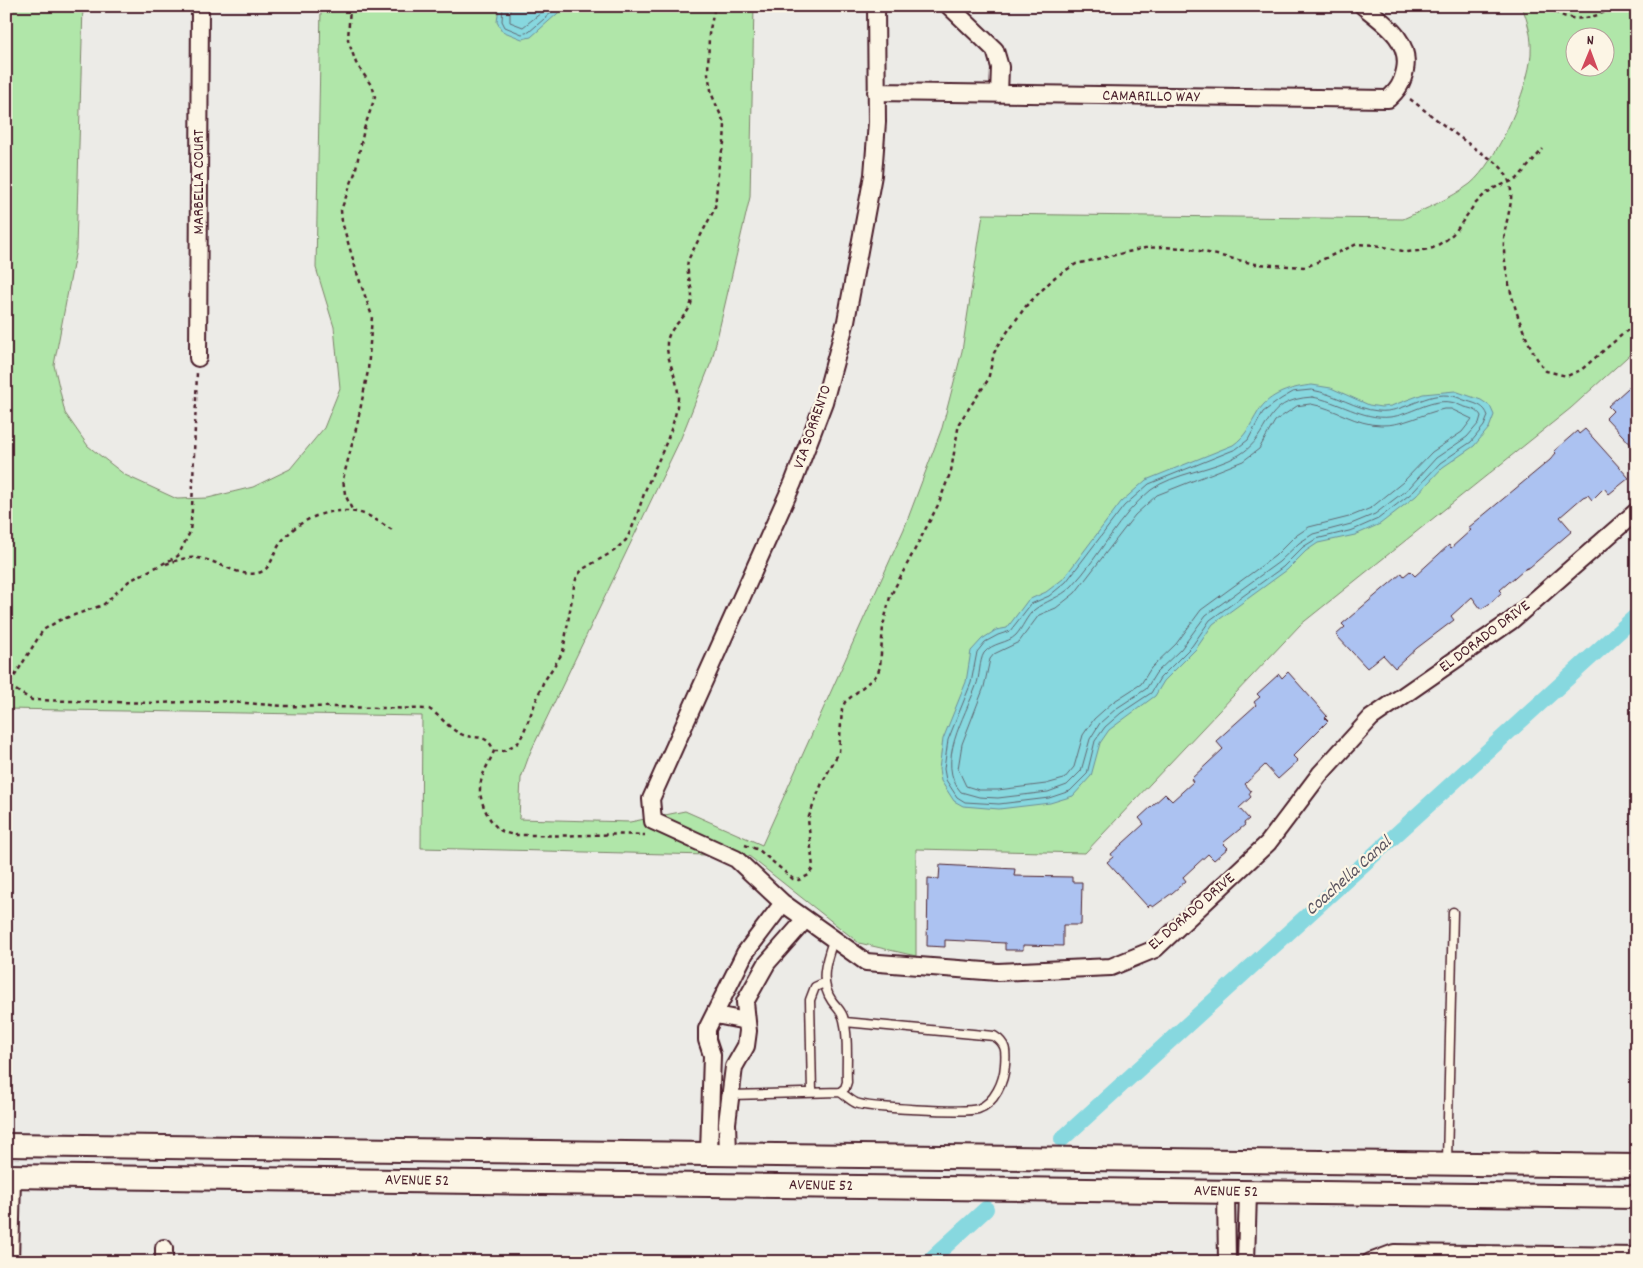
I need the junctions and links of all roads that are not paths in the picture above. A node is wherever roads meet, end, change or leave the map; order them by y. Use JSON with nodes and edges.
{"nodes":[{"id":1,"x":200,"y":6,"type":"edge"},
{"id":2,"x":876,"y":6,"type":"edge"},
{"id":3,"x":949,"y":6,"type":"edge"},
{"id":4,"x":1363,"y":6,"type":"edge"},
{"id":5,"x":876,"y":92,"type":"junction"},
{"id":6,"x":999,"y":94,"type":"junction"},
{"id":7,"x":198,"y":358,"type":"road end"},
{"id":8,"x":1637,"y":511,"type":"edge"},
{"id":9,"x":650,"y":828,"type":"joint"},
{"id":10,"x":783,"y":903,"type":"junction"},
{"id":11,"x":1453,"y":912,"type":"dead end"},
{"id":12,"x":805,"y":920,"type":"junction"},
{"id":13,"x":834,"y":938,"type":"junction"},
{"id":14,"x":824,"y":983,"type":"junction"},
{"id":15,"x":716,"y":1014,"type":"junction"},
{"id":16,"x":746,"y":1021,"type":"junction"},
{"id":17,"x":845,"y":1022,"type":"junction"},
{"id":18,"x":812,"y":1092,"type":"junction"},
{"id":19,"x":840,"y":1092,"type":"junction"},
{"id":20,"x":731,"y":1095,"type":"junction"},
{"id":21,"x":8,"y":1145,"type":"edge"},
{"id":22,"x":393,"y":1150,"type":"junction"},
{"id":23,"x":719,"y":1153,"type":"junction"},
{"id":24,"x":898,"y":1156,"type":"junction"},
{"id":25,"x":1358,"y":1162,"type":"junction"},
{"id":26,"x":1441,"y":1163,"type":"junction"},
{"id":27,"x":1637,"y":1166,"type":"edge"},
{"id":28,"x":8,"y":1177,"type":"edge"},
{"id":29,"x":258,"y":1179,"type":"junction"},
{"id":30,"x":590,"y":1183,"type":"junction"},
{"id":31,"x":752,"y":1186,"type":"junction"},
{"id":32,"x":1237,"y":1192,"type":"junction"},
{"id":33,"x":1317,"y":1193,"type":"junction"},
{"id":34,"x":1637,"y":1197,"type":"edge"},
{"id":35,"x":1637,"y":1256,"type":"edge"},
{"id":36,"x":10,"y":1262,"type":"edge"},
{"id":37,"x":1227,"y":1262,"type":"edge"},
{"id":38,"x":1246,"y":1262,"type":"edge"},
{"id":39,"x":1370,"y":1262,"type":"edge"}],
"edges":[{"from":1,"to":7,"type":"street","name":"MARBELLA COURT"},
{"from":2,"to":5,"type":"street","name":"VIA SORRENTO"},
{"from":3,"to":6,"type":"street"},
{"from":4,"to":6,"type":"street","name":"CAMARILLO WAY"},
{"from":5,"to":6,"type":"street","name":"CAMARILLO WAY"},
{"from":5,"to":9,"type":"street","name":"VIA SORRENTO"},
{"from":8,"to":13,"type":"street","name":"EL DORADO DRIVE"},
{"from":9,"to":10,"type":"street","name":"EL DORADO DRIVE"},
{"from":10,"to":12,"type":"street","name":"EL DORADO DRIVE"},
{"from":10,"to":15,"type":"street"},
{"from":11,"to":26,"type":"lane"},
{"from":12,"to":13,"type":"street","name":"EL DORADO DRIVE"},
{"from":12,"to":16,"type":"street"},
{"from":13,"to":14,"type":"lane"},
{"from":14,"to":17,"type":"lane"},
{"from":14,"to":18,"type":"lane"},
{"from":15,"to":16,"type":"street"},
{"from":15,"to":23,"type":"street"},
{"from":16,"to":20,"type":"street"},
{"from":17,"to":19,"type":"lane"},
{"from":17,"to":19,"type":"lane"},
{"from":18,"to":19,"type":"lane"},
{"from":18,"to":20,"type":"lane"},
{"from":20,"to":23,"type":"street"},
{"from":21,"to":22,"type":"main road","name":"AVENUE 52"},
{"from":22,"to":23,"type":"main road","name":"AVENUE 52"},
{"from":22,"to":29,"type":"main road"},
{"from":23,"to":24,"type":"main road","name":"AVENUE 52"},
{"from":23,"to":30,"type":"main road"},
{"from":24,"to":25,"type":"main road","name":"AVENUE 52"},
{"from":24,"to":31,"type":"main road"},
{"from":25,"to":26,"type":"main road","name":"AVENUE 52"},
{"from":25,"to":32,"type":"main road"},
{"from":26,"to":27,"type":"main road","name":"AVENUE 52"},
{"from":26,"to":33,"type":"main road"},
{"from":28,"to":29,"type":"main road","name":"AVENUE 52"},
{"from":28,"to":36,"type":"street"},
{"from":29,"to":30,"type":"main road","name":"AVENUE 52"},
{"from":30,"to":31,"type":"main road","name":"AVENUE 52"},
{"from":31,"to":32,"type":"main road","name":"AVENUE 52"},
{"from":32,"to":33,"type":"main road","name":"AVENUE 52"},
{"from":32,"to":37,"type":"street"},
{"from":32,"to":38,"type":"street"},
{"from":33,"to":34,"type":"main road","name":"AVENUE 52"},
{"from":35,"to":39,"type":"street"}]}
